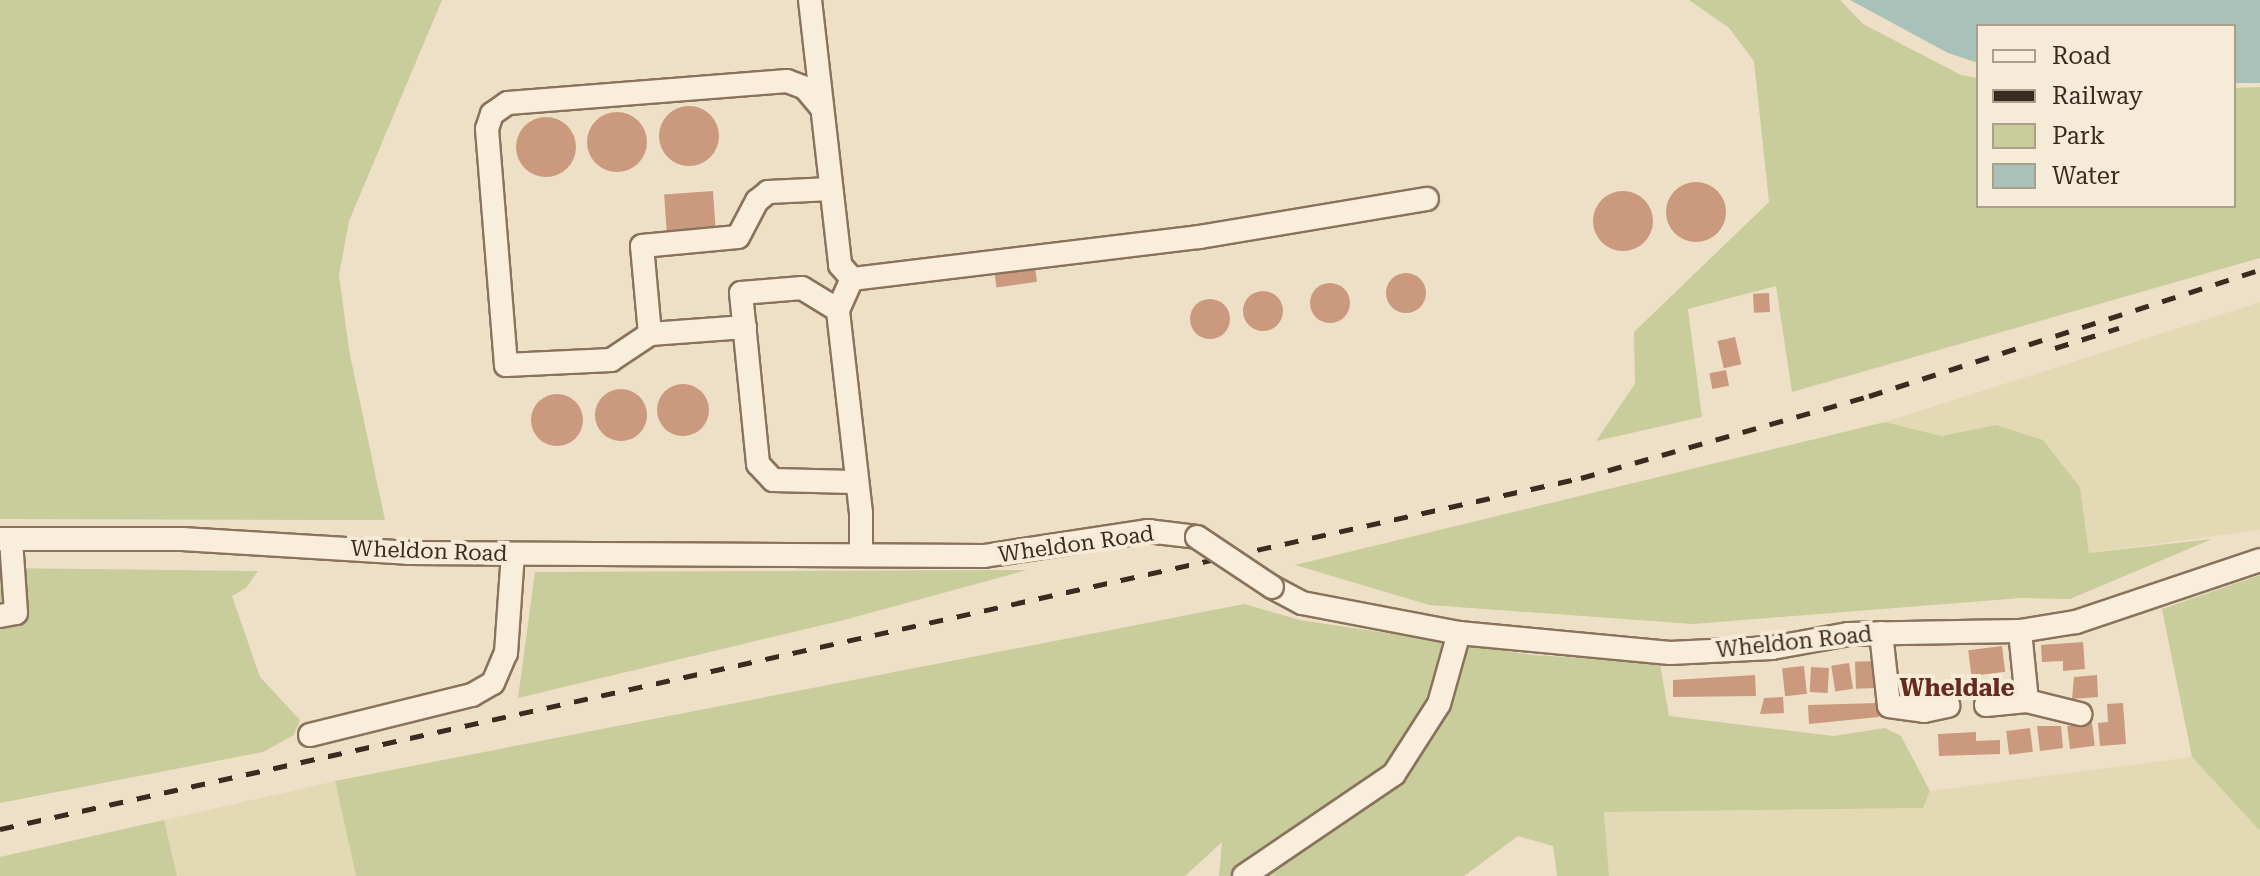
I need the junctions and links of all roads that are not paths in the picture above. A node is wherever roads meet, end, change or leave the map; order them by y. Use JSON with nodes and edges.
{"nodes":[{"id":1,"x":810,"y":0,"type":"edge"},
{"id":2,"x":821,"y":107,"type":"junction"},
{"id":3,"x":831,"y":189,"type":"junction"},
{"id":4,"x":1427,"y":199,"type":"dead end"},
{"id":5,"x":852,"y":279,"type":"junction"},
{"id":6,"x":838,"y":310,"type":"junction"},
{"id":7,"x":745,"y":327,"type":"junction"},
{"id":8,"x":650,"y":334,"type":"junction"},
{"id":9,"x":854,"y":482,"type":"junction"},
{"id":10,"x":6,"y":539,"type":"edge"},
{"id":11,"x":513,"y":554,"type":"junction"},
{"id":12,"x":861,"y":554,"type":"junction"},
{"id":13,"x":2260,"y":560,"type":"edge"},
{"id":14,"x":0,"y":616,"type":"edge"},
{"id":15,"x":2020,"y":631,"type":"junction"},
{"id":16,"x":1459,"y":633,"type":"junction"},
{"id":17,"x":1881,"y":633,"type":"junction"},
{"id":18,"x":2027,"y":701,"type":"junction"},
{"id":19,"x":1986,"y":705,"type":"dead end"},
{"id":20,"x":1948,"y":706,"type":"dead end"},
{"id":21,"x":2080,"y":714,"type":"dead end"},
{"id":22,"x":310,"y":735,"type":"dead end"},
{"id":23,"x":1244,"y":876,"type":"edge"}],
"edges":[{"from":1,"to":2,"type":"street"},
{"from":2,"to":3,"type":"street"},
{"from":2,"to":8,"type":"street"},
{"from":3,"to":5,"type":"street"},
{"from":3,"to":8,"type":"street"},
{"from":4,"to":5,"type":"street"},
{"from":5,"to":6,"type":"street"},
{"from":6,"to":7,"type":"street"},
{"from":6,"to":9,"type":"street"},
{"from":7,"to":8,"type":"street"},
{"from":7,"to":9,"type":"street"},
{"from":9,"to":12,"type":"street"},
{"from":10,"to":11,"type":"street","name":"Wheldon Road"},
{"from":10,"to":14,"type":"street"},
{"from":11,"to":12,"type":"street","name":"Wheldon Road"},
{"from":11,"to":22,"type":"street"},
{"from":12,"to":16,"type":"street","name":"Wheldon Road","bridge":true},
{"from":13,"to":15,"type":"street","name":"Wheldon Road"},
{"from":15,"to":17,"type":"street","name":"Wheldon Road"},
{"from":15,"to":18,"type":"street"},
{"from":16,"to":17,"type":"street","name":"Wheldon Road"},
{"from":16,"to":23,"type":"street"},
{"from":17,"to":20,"type":"street"},
{"from":18,"to":19,"type":"street"},
{"from":18,"to":21,"type":"street"}]}
